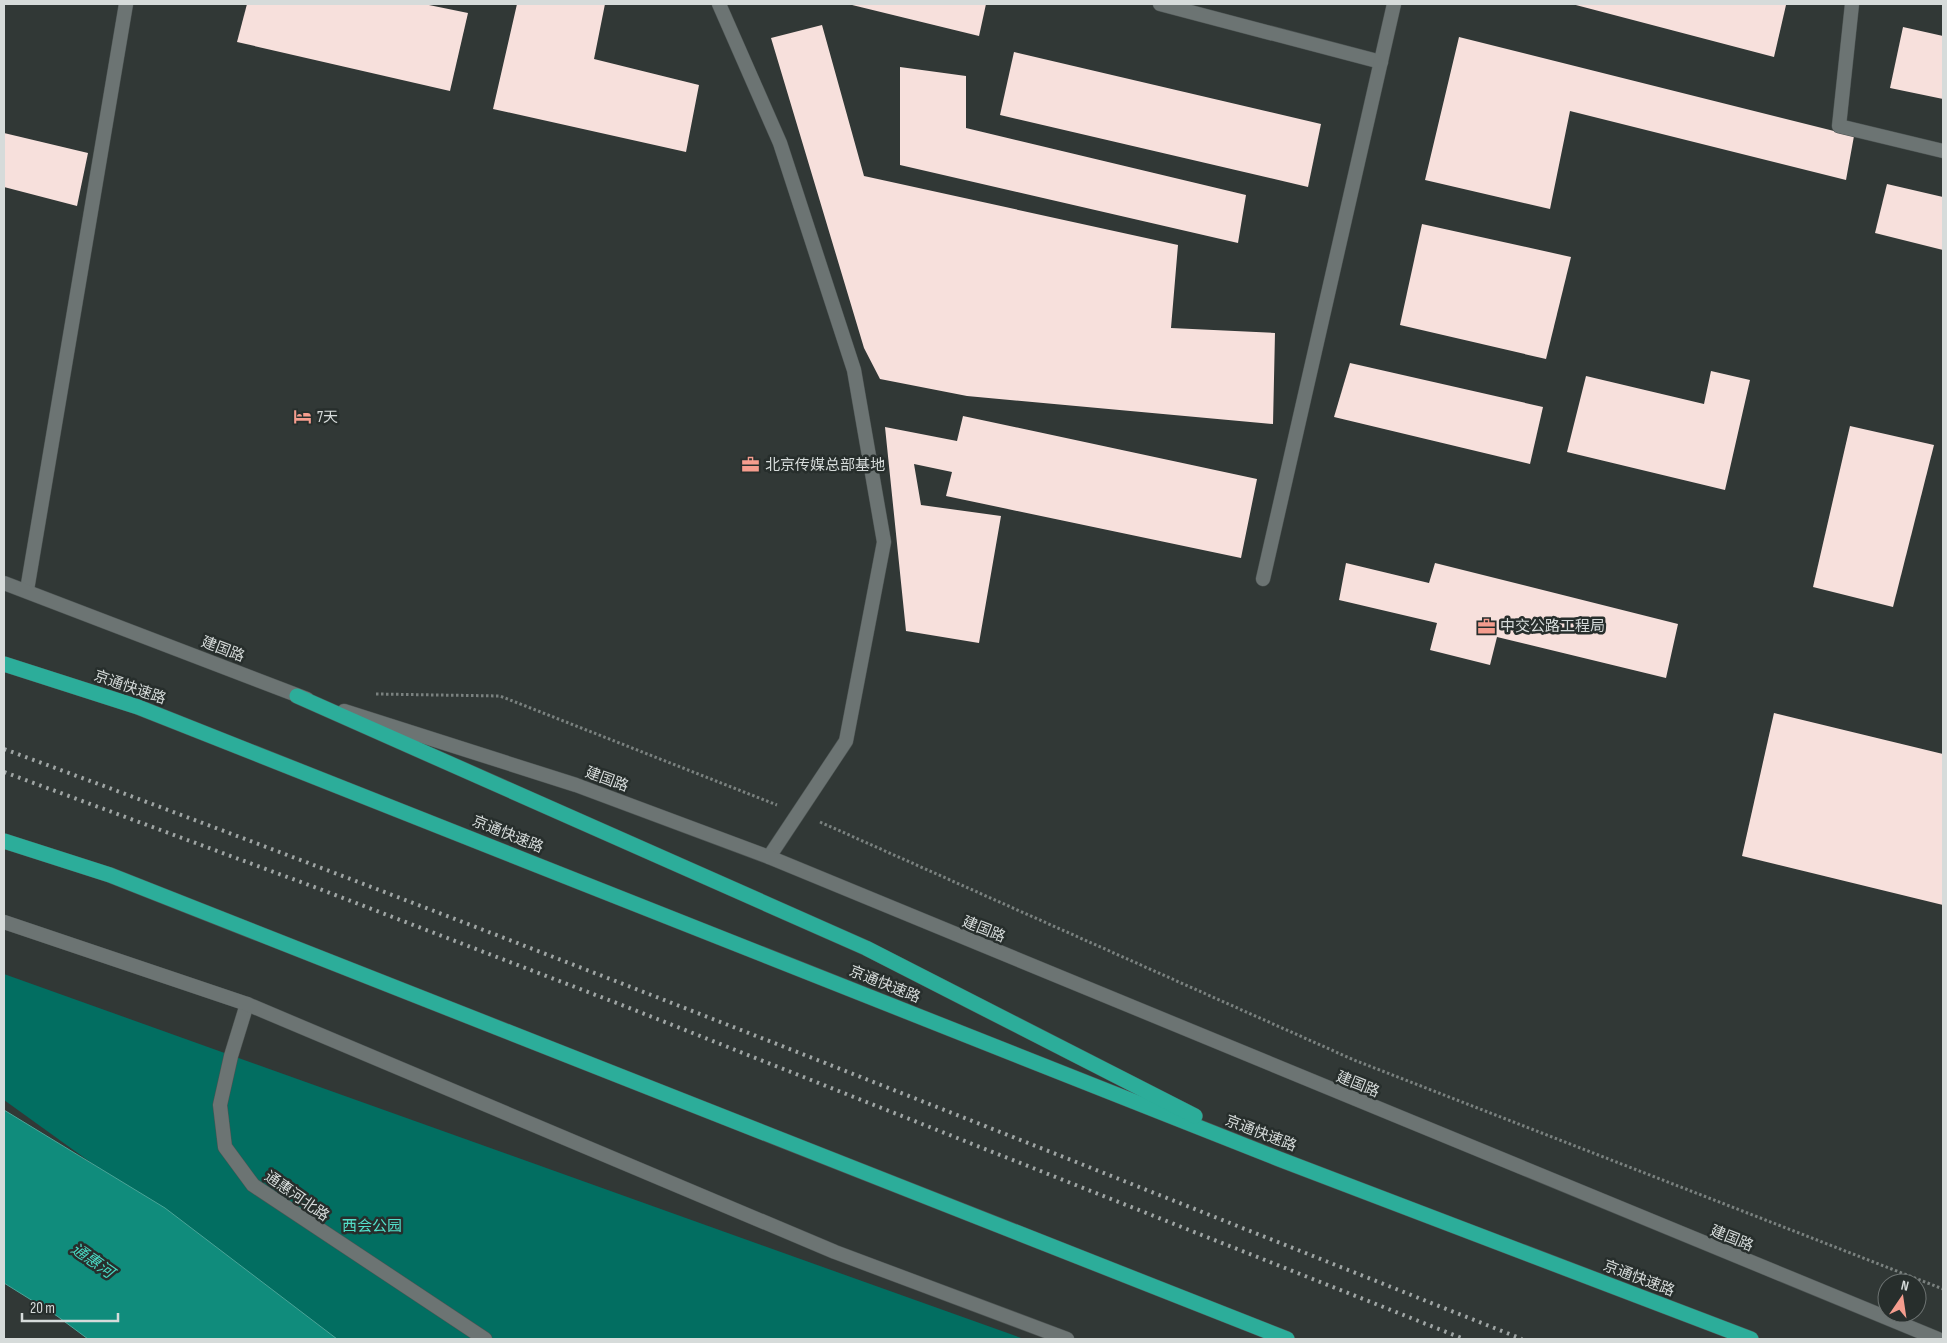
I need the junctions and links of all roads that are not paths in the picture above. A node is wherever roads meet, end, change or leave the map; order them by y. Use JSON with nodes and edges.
{"nodes":[{"id":1,"x":126,"y":4,"type":"edge"},
{"id":2,"x":719,"y":4,"type":"edge"},
{"id":3,"x":1160,"y":4,"type":"edge"},
{"id":4,"x":1394,"y":4,"type":"edge"},
{"id":5,"x":1852,"y":4,"type":"edge"},
{"id":6,"x":1381,"y":62,"type":"junction"},
{"id":7,"x":1943,"y":151,"type":"edge"},
{"id":8,"x":1263,"y":579,"type":"dead end"},
{"id":9,"x":4,"y":583,"type":"edge"},
{"id":10,"x":27,"y":590,"type":"junction"},
{"id":11,"x":4,"y":664,"type":"edge"},
{"id":12,"x":297,"y":696,"type":"junction"},
{"id":13,"x":4,"y":841,"type":"edge"},
{"id":14,"x":769,"y":857,"type":"junction"},
{"id":15,"x":4,"y":922,"type":"edge"},
{"id":16,"x":247,"y":1004,"type":"junction"},
{"id":17,"x":1279,"y":1159,"type":"junction"},
{"id":18,"x":484,"y":1339,"type":"edge"},
{"id":19,"x":1067,"y":1339,"type":"edge"},
{"id":20,"x":1287,"y":1339,"type":"edge"},
{"id":21,"x":1751,"y":1339,"type":"edge"},
{"id":22,"x":1938,"y":1339,"type":"edge"}],
"edges":[{"from":1,"to":10,"type":"main road"},
{"from":2,"to":14,"type":"main road"},
{"from":3,"to":6,"type":"main road"},
{"from":4,"to":6,"type":"main road"},
{"from":5,"to":7,"type":"main road"},
{"from":6,"to":8,"type":"main road"},
{"from":9,"to":10,"type":"main road","name":"建国路"},
{"from":10,"to":12,"type":"main road","name":"建国路"},
{"from":11,"to":17,"type":"highway","name":"京通快速路"},
{"from":12,"to":14,"type":"main road","name":"建国路"},
{"from":12,"to":17,"type":"highway"},
{"from":13,"to":20,"type":"highway"},
{"from":14,"to":22,"type":"main road","name":"建国路"},
{"from":15,"to":16,"type":"main road"},
{"from":16,"to":18,"type":"main road","name":"通惠河北路"},
{"from":16,"to":19,"type":"main road"},
{"from":17,"to":21,"type":"highway","name":"京通快速路"}]}
